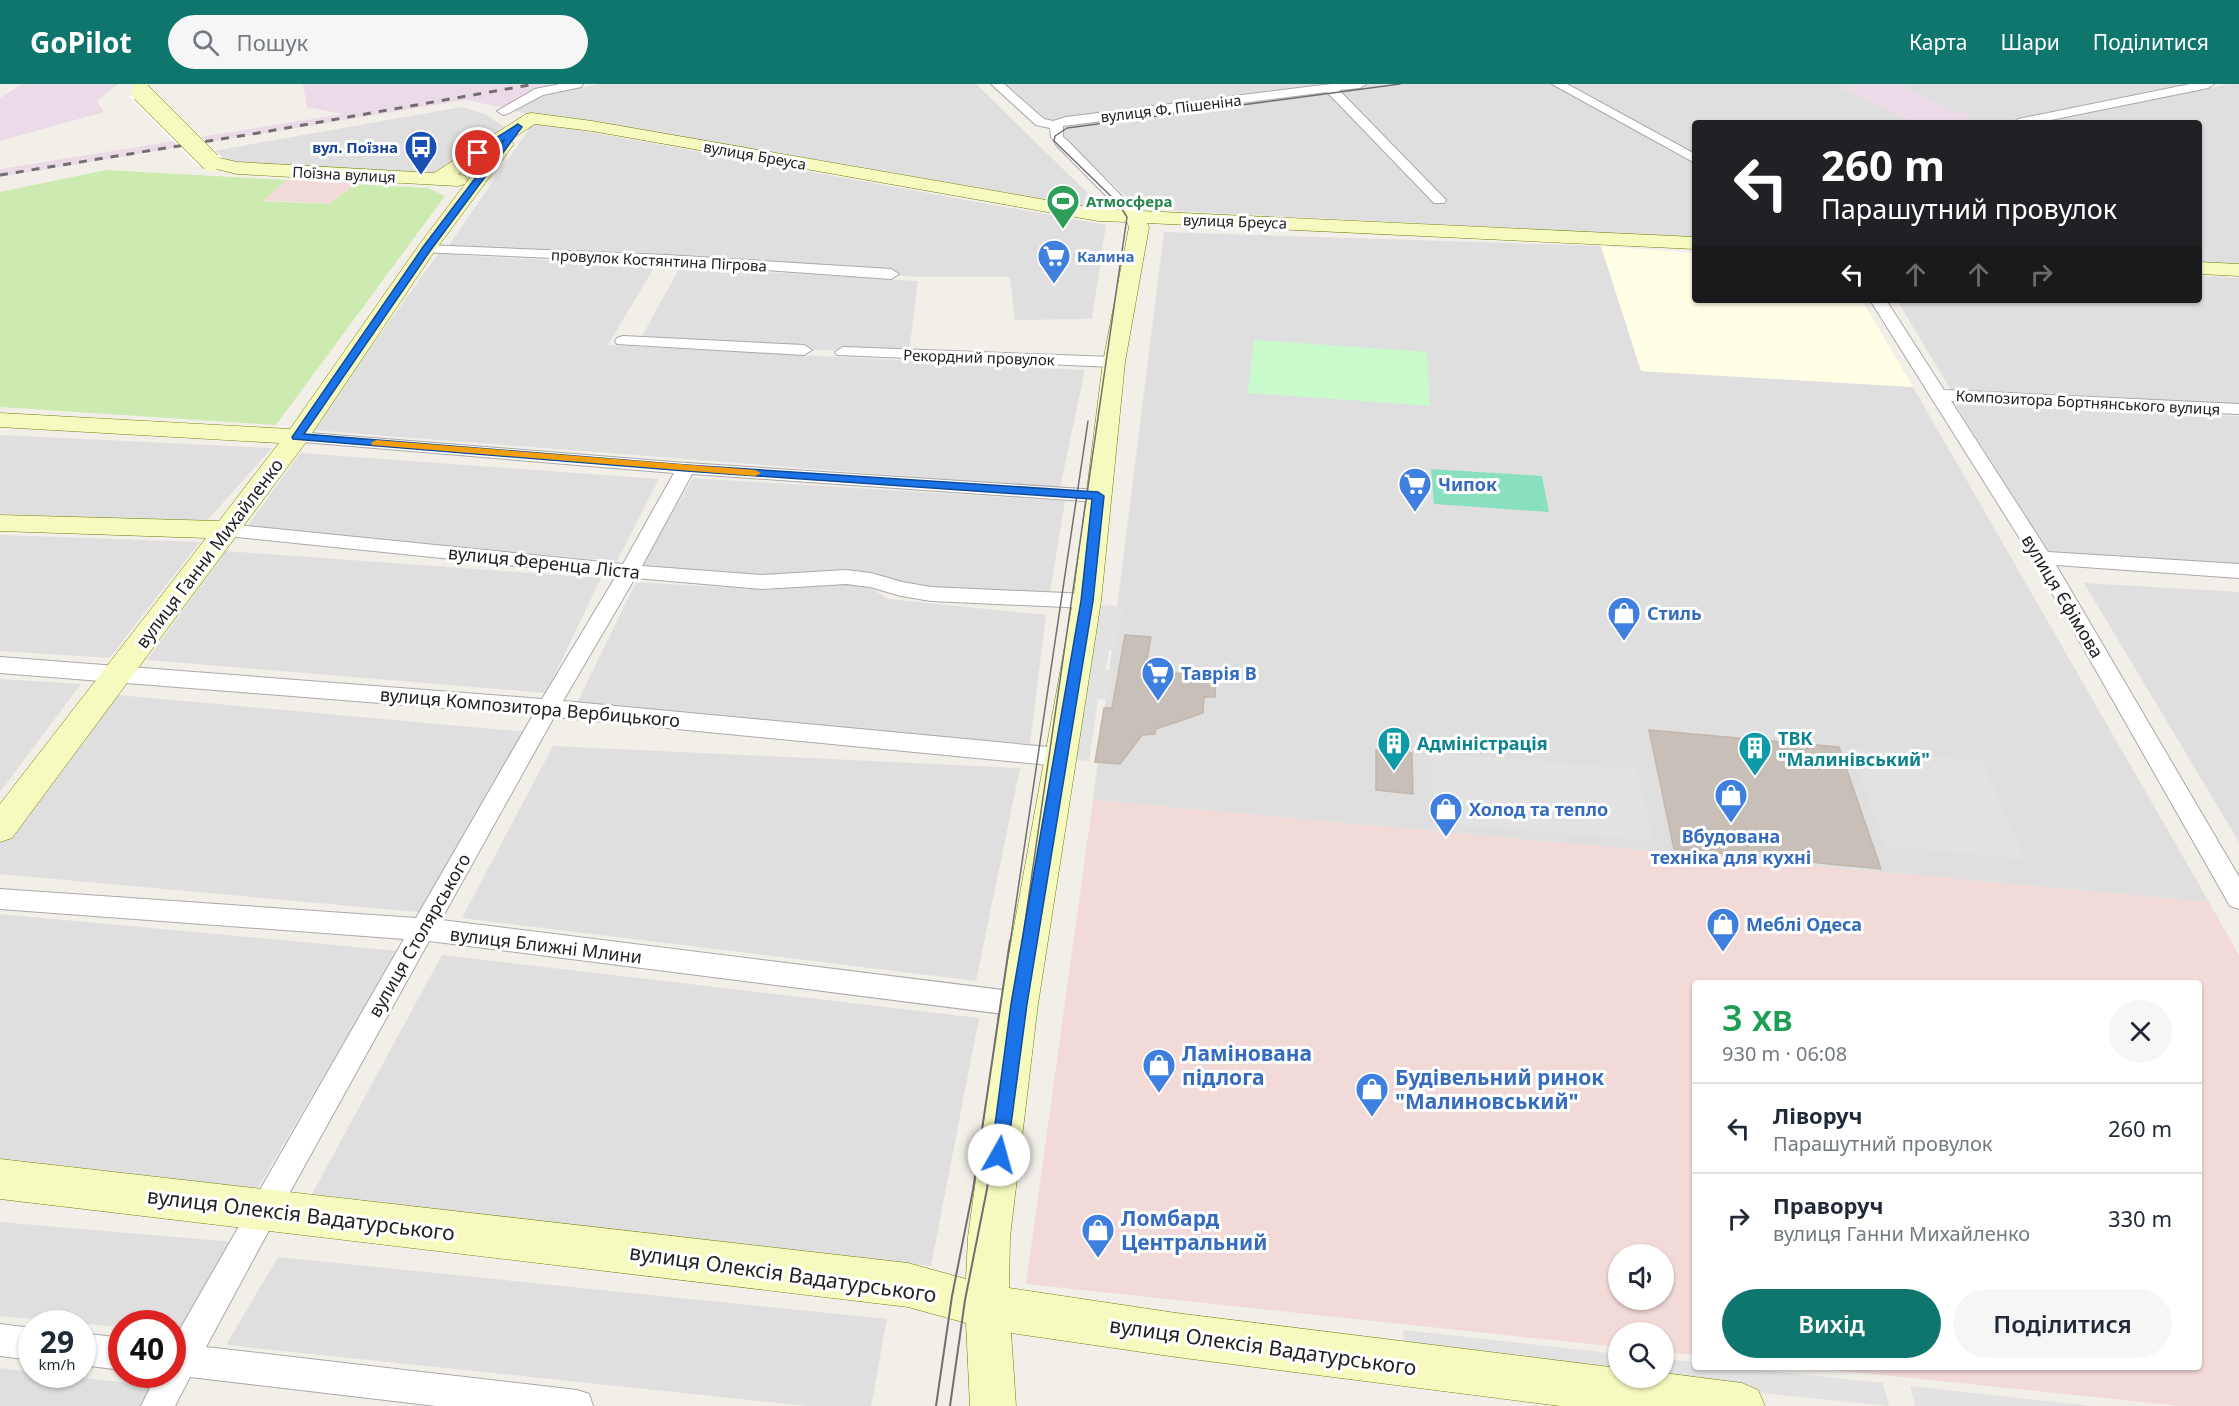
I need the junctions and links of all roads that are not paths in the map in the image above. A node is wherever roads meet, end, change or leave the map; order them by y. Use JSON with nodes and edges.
{"nodes":[{"id":1,"x":577,"y":84,"type":"edge"},
{"id":2,"x":997,"y":84,"type":"edge"},
{"id":3,"x":1360,"y":84,"type":"edge"},
{"id":4,"x":1558,"y":84,"type":"edge"},
{"id":5,"x":2208,"y":84,"type":"edge"},
{"id":6,"x":145,"y":88,"type":"edge"},
{"id":7,"x":1330,"y":88,"type":"junction"},
{"id":8,"x":2033,"y":120,"type":"edge"},
{"id":9,"x":525,"y":122,"type":"junction"},
{"id":10,"x":1054,"y":125,"type":"junction"},
{"id":11,"x":1692,"y":157,"type":"edge"},
{"id":12,"x":438,"y":179,"type":"junction"},
{"id":13,"x":478,"y":181,"type":"junction"},
{"id":14,"x":1439,"y":200,"type":"dead end"},
{"id":15,"x":1136,"y":217,"type":"junction"},
{"id":16,"x":1692,"y":243,"type":"edge"},
{"id":17,"x":426,"y":249,"type":"junction"},
{"id":18,"x":2202,"y":268,"type":"edge"},
{"id":19,"x":2239,"y":270,"type":"edge"},
{"id":20,"x":891,"y":273,"type":"dead end"},
{"id":21,"x":1880,"y":303,"type":"edge"},
{"id":22,"x":623,"y":341,"type":"dead end"},
{"id":23,"x":804,"y":350,"type":"dead end"},
{"id":24,"x":843,"y":352,"type":"dead end"},
{"id":25,"x":1114,"y":362,"type":"junction"},
{"id":26,"x":1938,"y":394,"type":"junction"},
{"id":27,"x":2239,"y":409,"type":"edge"},
{"id":28,"x":0,"y":420,"type":"edge"},
{"id":29,"x":297,"y":437,"type":"junction"},
{"id":30,"x":686,"y":468,"type":"junction"},
{"id":31,"x":1098,"y":496,"type":"junction"},
{"id":32,"x":0,"y":523,"type":"edge"},
{"id":33,"x":227,"y":530,"type":"junction"},
{"id":34,"x":2042,"y":558,"type":"junction"},
{"id":35,"x":629,"y":571,"type":"junction"},
{"id":36,"x":2239,"y":571,"type":"edge"},
{"id":37,"x":1087,"y":601,"type":"junction"},
{"id":38,"x":0,"y":665,"type":"edge"},
{"id":39,"x":118,"y":673,"type":"junction"},
{"id":40,"x":548,"y":708,"type":"junction"},
{"id":41,"x":1059,"y":757,"type":"junction"},
{"id":42,"x":0,"y":829,"type":"edge"},
{"id":43,"x":2239,"y":898,"type":"edge"},
{"id":44,"x":0,"y":899,"type":"edge"},
{"id":45,"x":423,"y":929,"type":"junction"},
{"id":46,"x":1019,"y":1004,"type":"junction"},
{"id":47,"x":0,"y":1179,"type":"edge"},
{"id":48,"x":263,"y":1210,"type":"junction"},
{"id":49,"x":987,"y":1307,"type":"junction"},
{"id":50,"x":0,"y":1340,"type":"edge"},
{"id":51,"x":18,"y":1342,"type":"edge"},
{"id":52,"x":186,"y":1346,"type":"edge"},
{"id":53,"x":186,"y":1361,"type":"edge"},
{"id":54,"x":165,"y":1388,"type":"edge"},
{"id":55,"x":157,"y":1406,"type":"edge"},
{"id":56,"x":577,"y":1406,"type":"edge"},
{"id":57,"x":993,"y":1406,"type":"edge"},
{"id":58,"x":1742,"y":1406,"type":"edge"}],
"edges":[{"from":1,"to":9,"type":"street"},
{"from":2,"to":10,"type":"street"},
{"from":3,"to":7,"type":"street","name":"вулиця Ф. Пішеніна"},
{"from":4,"to":11,"type":"street"},
{"from":5,"to":8,"type":"street"},
{"from":6,"to":12,"type":"street","name":"Поїзна вулиця","bridge":true},
{"from":7,"to":10,"type":"street","name":"вулиця Ф. Пішеніна"},
{"from":7,"to":14,"type":"street"},
{"from":9,"to":12,"type":"street"},
{"from":9,"to":13,"type":"street","name":"вулиця Ганни Михайленко"},
{"from":9,"to":15,"type":"street","name":"вулиця Бреуса"},
{"from":10,"to":15,"type":"street"},
{"from":12,"to":13,"type":"street","name":"Поїзна вулиця"},
{"from":13,"to":17,"type":"street","name":"вулиця Ганни Михайленко"},
{"from":15,"to":16,"type":"street","name":"вулиця Бреуса"},
{"from":15,"to":25,"type":"street"},
{"from":17,"to":20,"type":"street","name":"провулок Костянтина Пігрова"},
{"from":17,"to":29,"type":"street","name":"вулиця Ганни Михайленко"},
{"from":18,"to":19,"type":"street"},
{"from":21,"to":26,"type":"street","name":"вулиця Єфімова"},
{"from":22,"to":23,"type":"street"},
{"from":24,"to":25,"type":"street","name":"Рекордний провулок"},
{"from":25,"to":31,"type":"street"},
{"from":26,"to":27,"type":"street","name":"Композитора Бортнянського вулиця"},
{"from":26,"to":34,"type":"street","name":"вулиця Єфімова"},
{"from":28,"to":29,"type":"street"},
{"from":29,"to":30,"type":"street"},
{"from":29,"to":33,"type":"street","name":"вулиця Ганни Михайленко"},
{"from":30,"to":31,"type":"street"},
{"from":30,"to":35,"type":"street","name":"вулиця Столярського"},
{"from":31,"to":37,"type":"street"},
{"from":32,"to":33,"type":"street","name":"вулиця Ференца Ліста"},
{"from":33,"to":35,"type":"street","name":"вулиця Ференца Ліста"},
{"from":33,"to":39,"type":"street","name":"вулиця Ганни Михайленко"},
{"from":34,"to":36,"type":"street"},
{"from":34,"to":43,"type":"street","name":"вулиця Єфімова"},
{"from":35,"to":37,"type":"street","name":"вулиця Ференца Ліста"},
{"from":35,"to":40,"type":"street","name":"вулиця Столярського"},
{"from":37,"to":41,"type":"street"},
{"from":38,"to":39,"type":"street","name":"вулиця Композитора Вербицького"},
{"from":39,"to":40,"type":"street","name":"вулиця Композитора Вербицького"},
{"from":39,"to":42,"type":"street","name":"вулиця Ганни Михайленко"},
{"from":40,"to":41,"type":"street","name":"вулиця Композитора Вербицького"},
{"from":40,"to":45,"type":"street","name":"вулиця Столярського"},
{"from":41,"to":46,"type":"street"},
{"from":44,"to":45,"type":"street","name":"вулиця Ближні Млини"},
{"from":45,"to":46,"type":"street","name":"вулиця Ближні Млини"},
{"from":45,"to":48,"type":"street","name":"вулиця Столярського"},
{"from":46,"to":49,"type":"street"},
{"from":47,"to":48,"type":"street","name":"вулиця Олексія Вадатурського"},
{"from":48,"to":49,"type":"street","name":"вулиця Олексія Вадатурського"},
{"from":48,"to":52,"type":"street","name":"вулиця Столярського"},
{"from":49,"to":57,"type":"street"},
{"from":49,"to":58,"type":"street","name":"вулиця Олексія Вадатурського"},
{"from":50,"to":51,"type":"street"},
{"from":53,"to":56,"type":"street"},
{"from":54,"to":55,"type":"street","name":"вулиця Столярського"}]}
